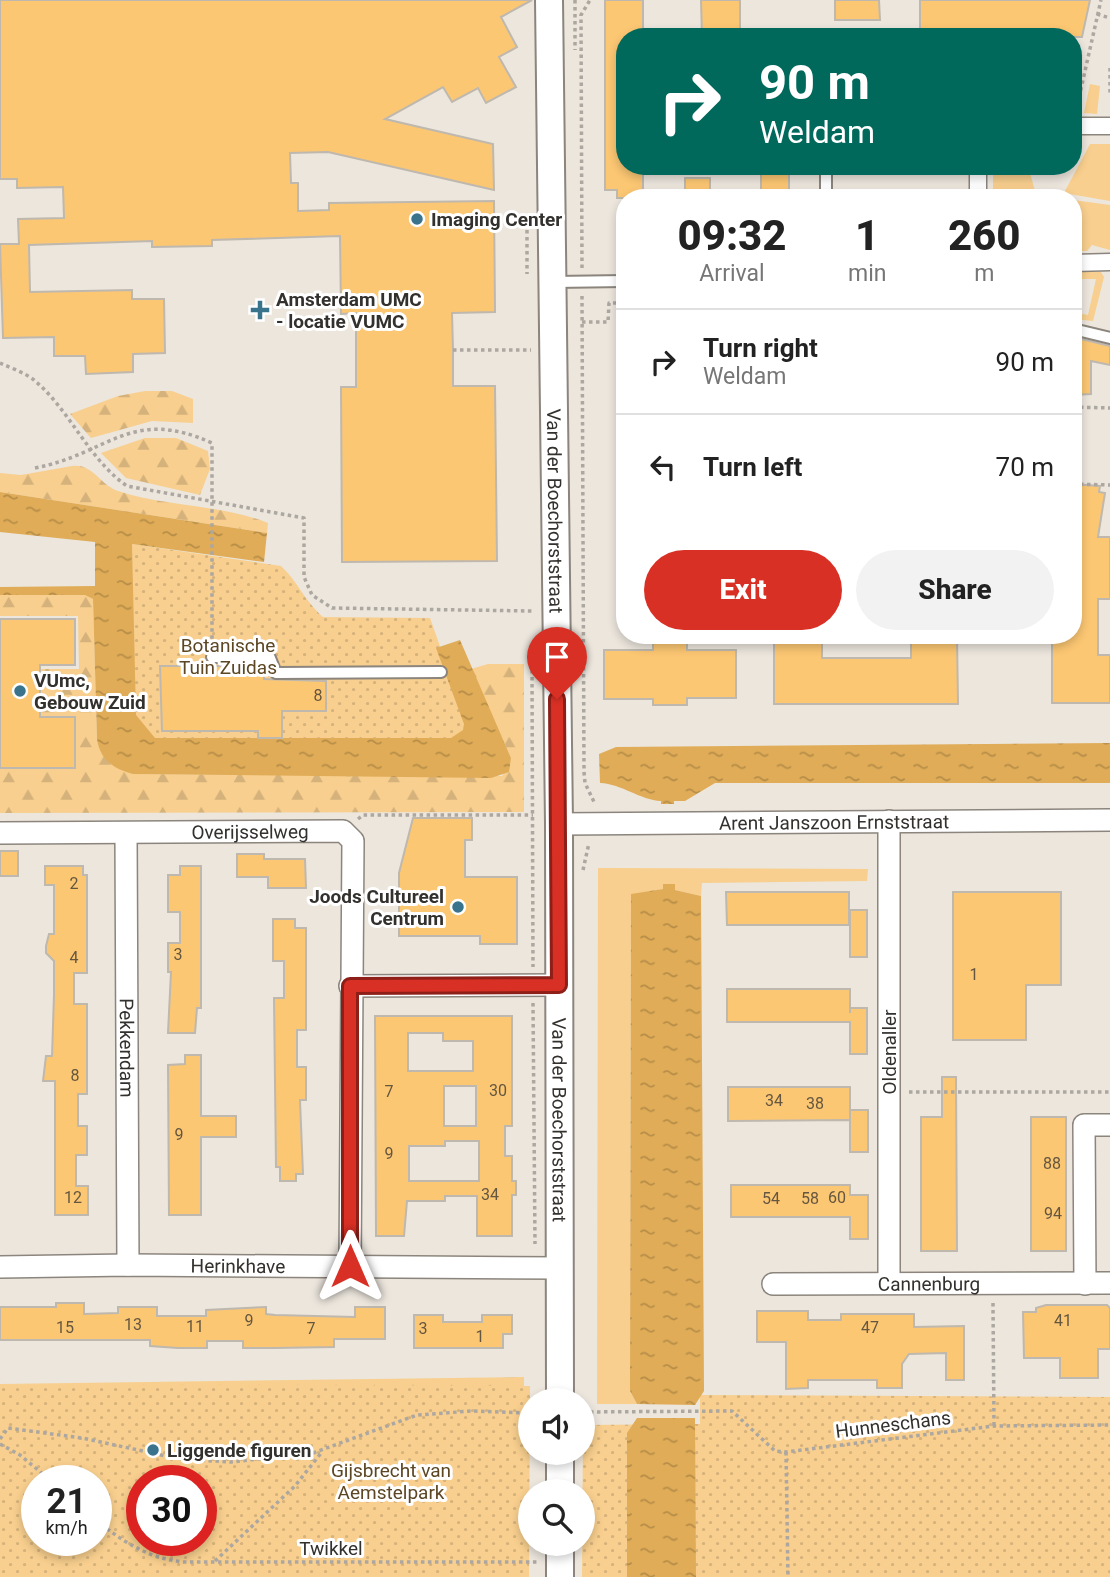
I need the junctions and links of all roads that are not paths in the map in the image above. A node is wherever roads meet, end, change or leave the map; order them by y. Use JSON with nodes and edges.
{"nodes":[{"id":1,"x":549,"y":0,"type":"edge"},
{"id":2,"x":1082,"y":121,"type":"edge"},
{"id":3,"x":1110,"y":126,"type":"edge"},
{"id":4,"x":1110,"y":262,"type":"edge"},
{"id":5,"x":1082,"y":263,"type":"edge"},
{"id":6,"x":616,"y":281,"type":"edge"},
{"id":7,"x":560,"y":282,"type":"junction"},
{"id":8,"x":1082,"y":331,"type":"edge"},
{"id":9,"x":1110,"y":338,"type":"edge"},
{"id":10,"x":212,"y":657,"type":"road end"},
{"id":11,"x":441,"y":672,"type":"dead end"},
{"id":12,"x":1110,"y":820,"type":"edge"},
{"id":13,"x":889,"y":821,"type":"junction"},
{"id":14,"x":559,"y":824,"type":"junction"},
{"id":15,"x":0,"y":833,"type":"edge"},
{"id":16,"x":126,"y":833,"type":"junction"},
{"id":17,"x":559,"y":985,"type":"junction"},
{"id":18,"x":350,"y":986,"type":"junction"},
{"id":19,"x":1110,"y":1125,"type":"edge"},
{"id":20,"x":128,"y":1265,"type":"junction"},
{"id":21,"x":350,"y":1266,"type":"junction"},
{"id":22,"x":0,"y":1267,"type":"edge"},
{"id":23,"x":547,"y":1268,"type":"junction"},
{"id":24,"x":889,"y":1283,"type":"junction"},
{"id":25,"x":1085,"y":1283,"type":"junction"},
{"id":26,"x":1110,"y":1283,"type":"edge"},
{"id":27,"x":774,"y":1284,"type":"dead end"},
{"id":28,"x":559,"y":1388,"type":"edge"}],
"edges":[{"from":1,"to":7,"type":"street","name":"Van der Boechorststraat"},
{"from":2,"to":3,"type":"street"},
{"from":4,"to":5,"type":"street"},
{"from":6,"to":7,"type":"lane"},
{"from":7,"to":14,"type":"street","name":"Van der Boechorststraat"},
{"from":8,"to":9,"type":"lane"},
{"from":10,"to":11,"type":"lane"},
{"from":12,"to":13,"type":"street","name":"Arent Janszoon Ernststraat"},
{"from":13,"to":14,"type":"street","name":"Arent Janszoon Ernststraat"},
{"from":13,"to":24,"type":"street","name":"Oldenaller"},
{"from":14,"to":17,"type":"street","name":"Van der Boechorststraat"},
{"from":15,"to":16,"type":"street","name":"Overijsselweg"},
{"from":16,"to":18,"type":"street","name":"Overijsselweg"},
{"from":16,"to":20,"type":"street","name":"Pekkendam"},
{"from":17,"to":18,"type":"street"},
{"from":17,"to":23,"type":"street","name":"Van der Boechorststraat"},
{"from":18,"to":21,"type":"street"},
{"from":19,"to":25,"type":"street"},
{"from":20,"to":21,"type":"street","name":"Herinkhave"},
{"from":20,"to":22,"type":"street","name":"Herinkhave"},
{"from":21,"to":23,"type":"street","name":"Herinkhave"},
{"from":23,"to":28,"type":"street","name":"Van der Boechorststraat"},
{"from":24,"to":25,"type":"street","name":"Cannenburg"},
{"from":24,"to":27,"type":"street","name":"Cannenburg"},
{"from":25,"to":26,"type":"street","name":"Cannenburg"}]}
